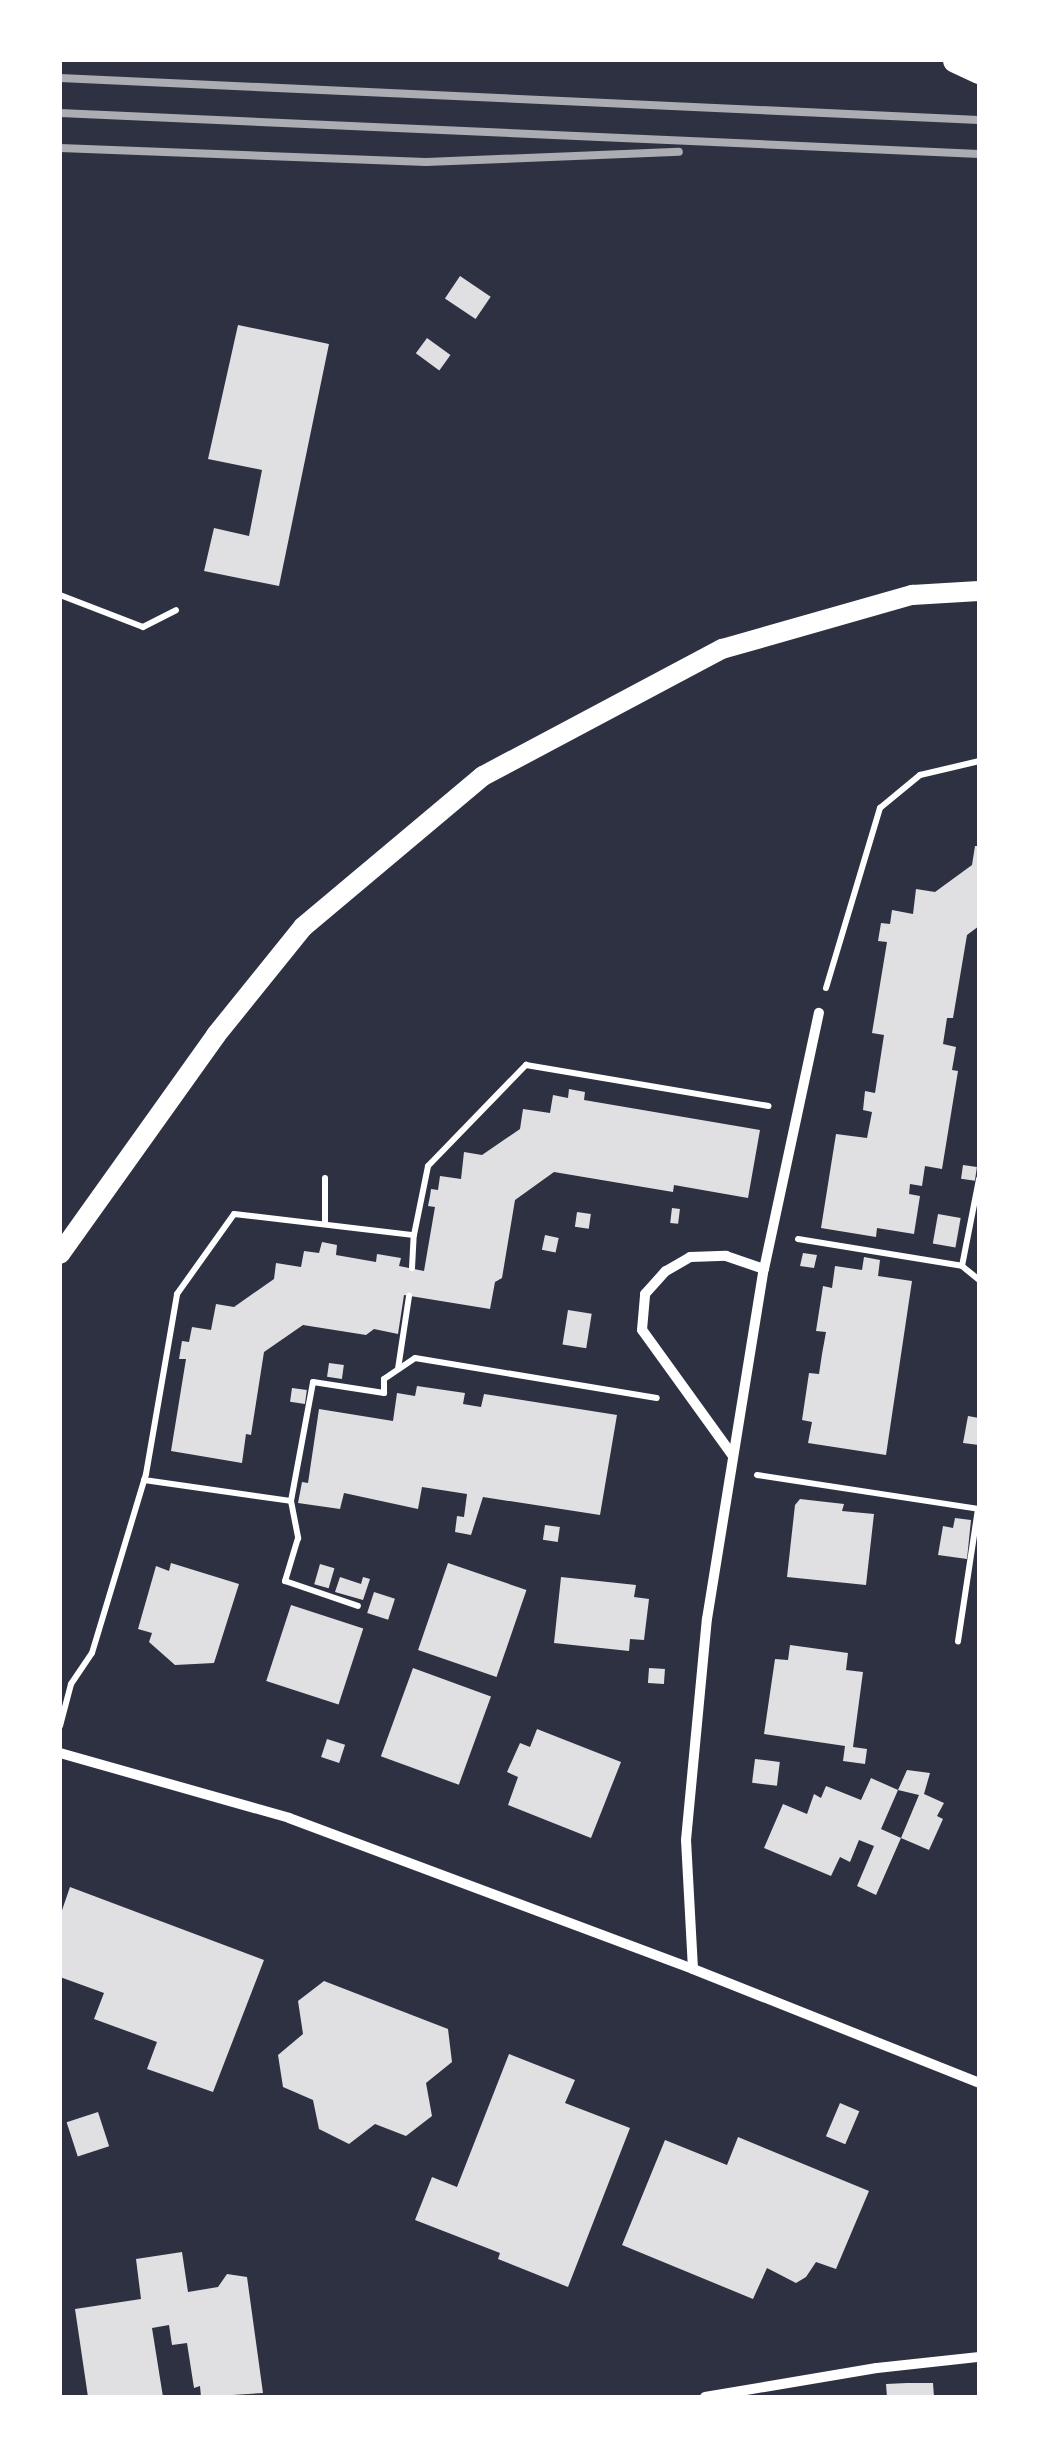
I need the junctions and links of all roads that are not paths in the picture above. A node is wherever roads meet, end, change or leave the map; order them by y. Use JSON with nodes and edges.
{"nodes":[{"id":1,"x":956,"y":60,"type":"edge"},
{"id":2,"x":979,"y":71,"type":"edge"},
{"id":3,"x":979,"y":591,"type":"edge"},
{"id":4,"x":819,"y":1013,"type":"road end"},
{"id":5,"x":60,"y":1254,"type":"edge"},
{"id":6,"x":764,"y":1269,"type":"junction"},
{"id":7,"x":733,"y":1456,"type":"junction"},
{"id":8,"x":60,"y":1754,"type":"edge"},
{"id":9,"x":693,"y":1968,"type":"junction"},
{"id":10,"x":979,"y":2083,"type":"edge"},
{"id":11,"x":979,"y":2357,"type":"edge"},
{"id":12,"x":705,"y":2397,"type":"edge"}],
"edges":[{"from":1,"to":2,"type":"main road"},
{"from":3,"to":5,"type":"main road"},
{"from":4,"to":6,"type":"street"},
{"from":6,"to":7,"type":"street"},
{"from":6,"to":7,"type":"street"},
{"from":7,"to":9,"type":"street"},
{"from":8,"to":9,"type":"street"},
{"from":9,"to":10,"type":"street"},
{"from":11,"to":12,"type":"street"}]}
